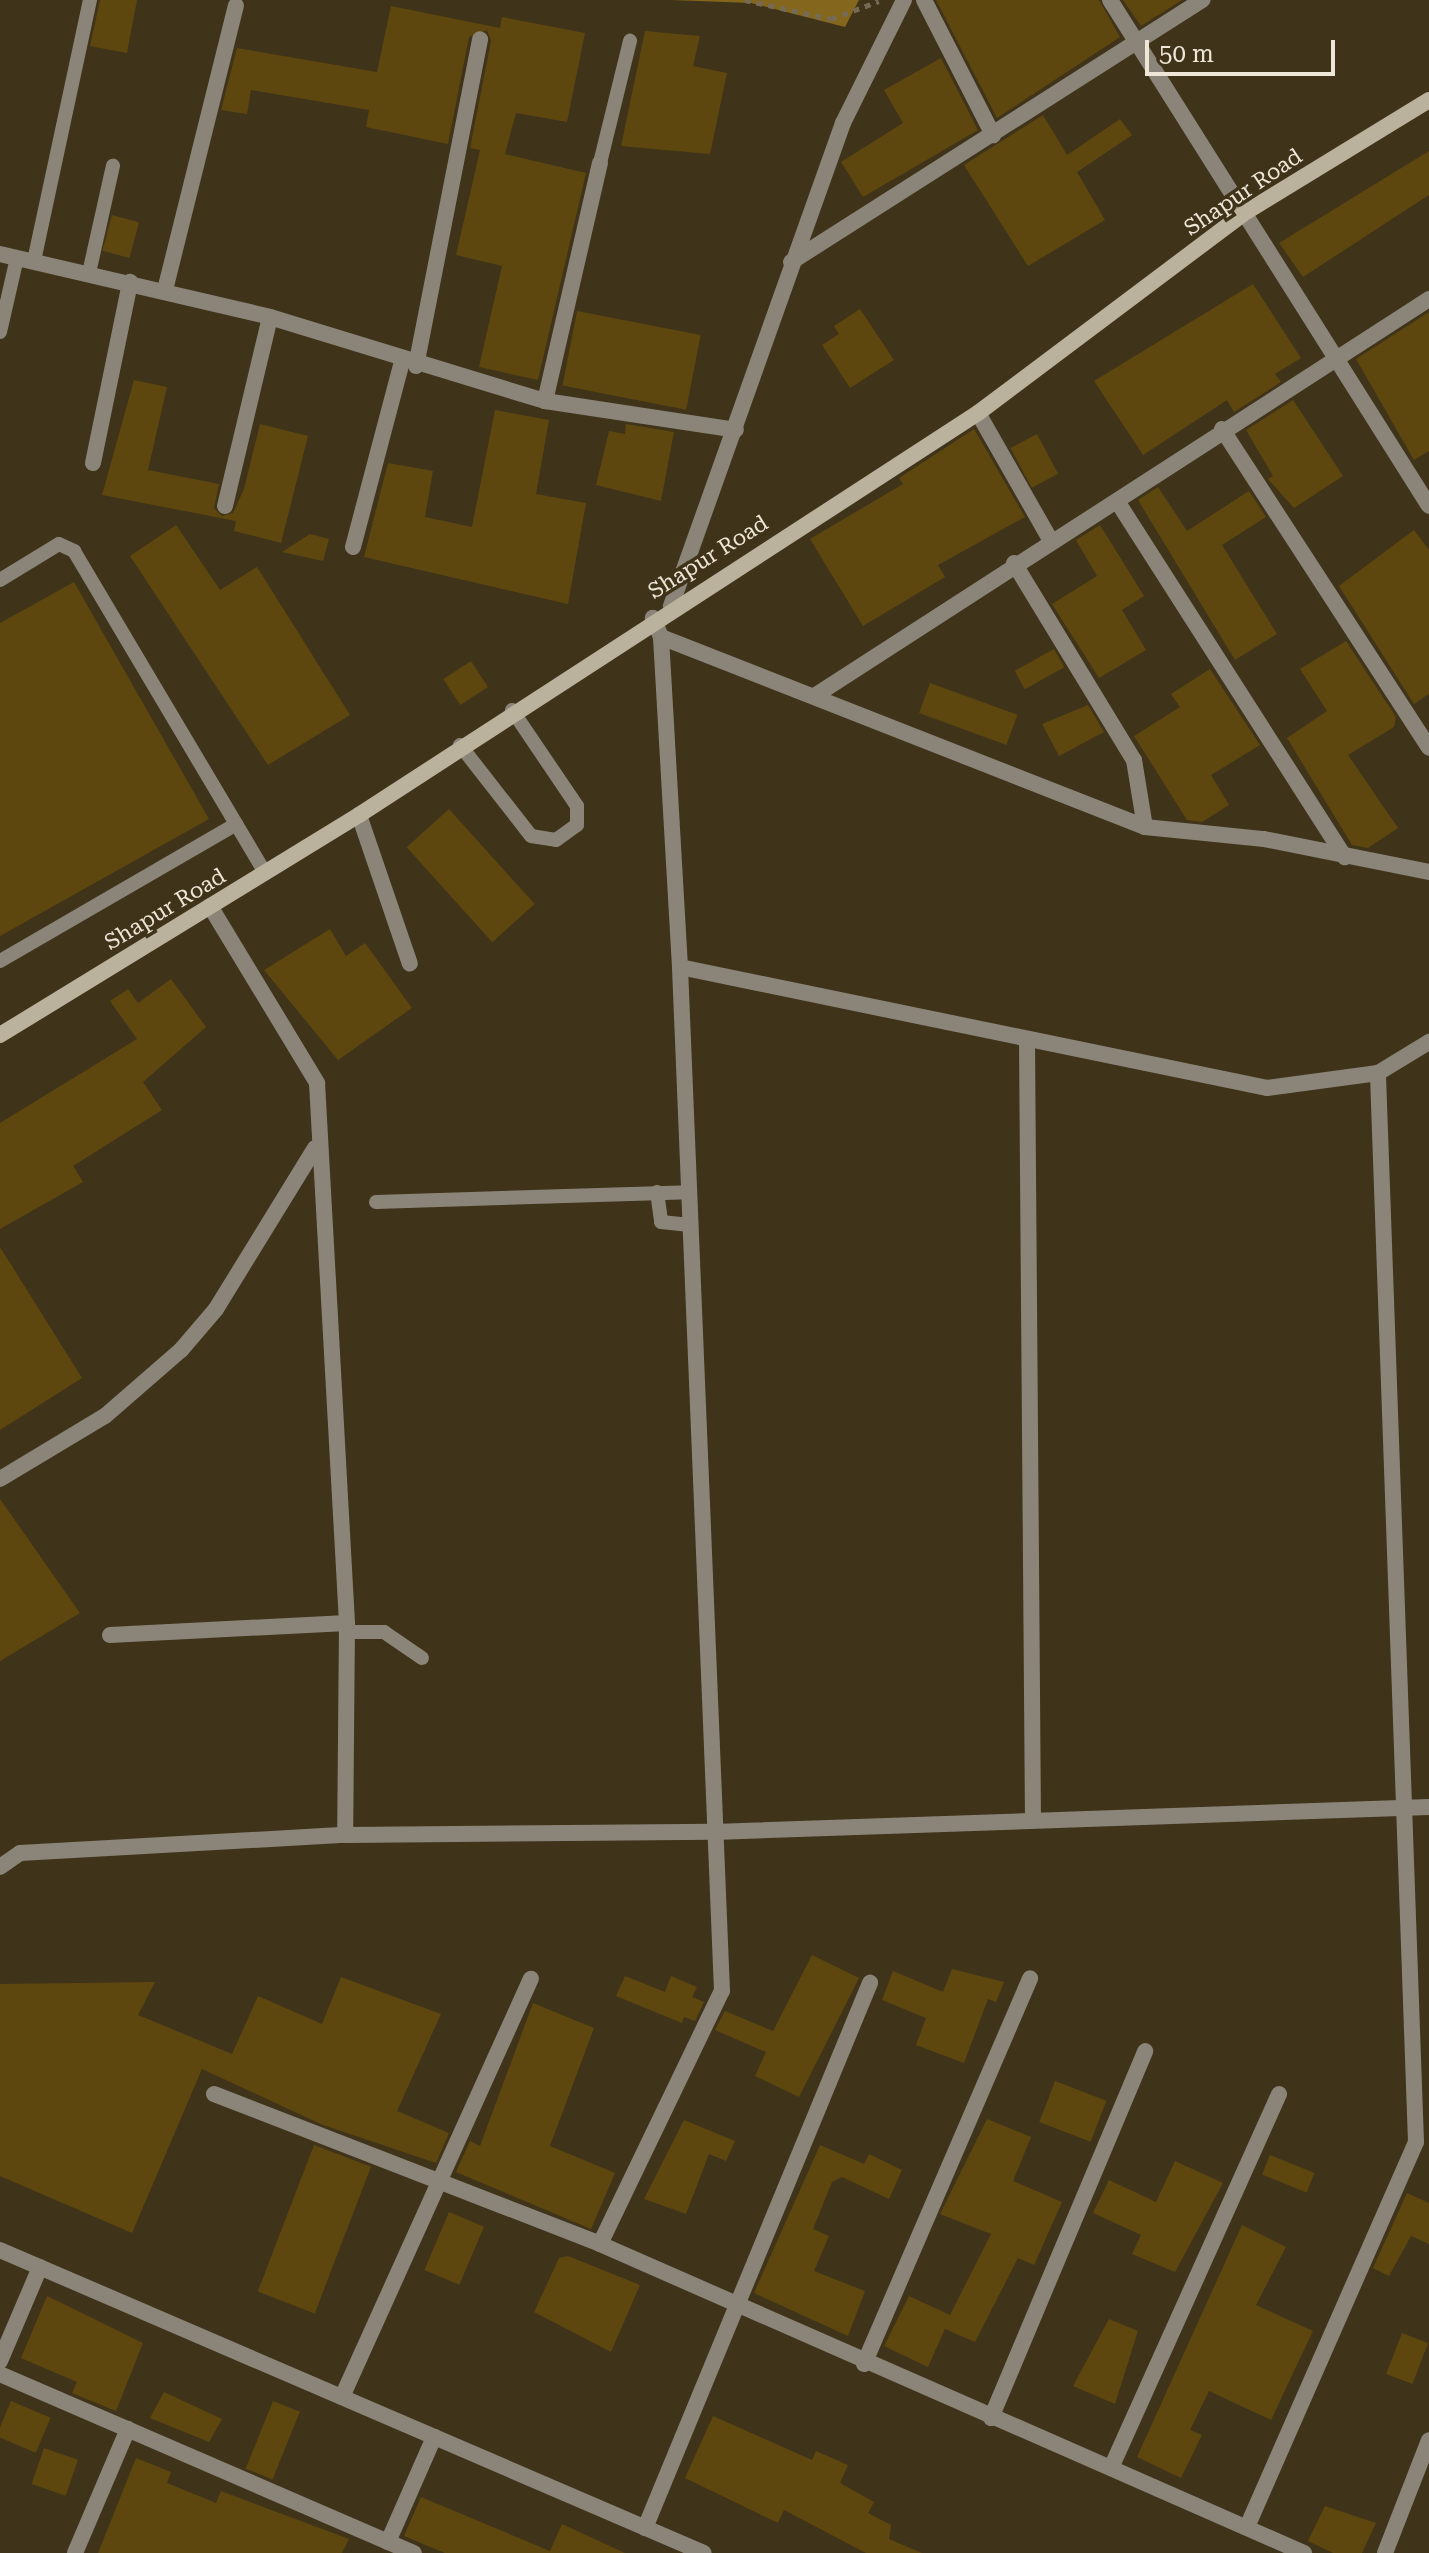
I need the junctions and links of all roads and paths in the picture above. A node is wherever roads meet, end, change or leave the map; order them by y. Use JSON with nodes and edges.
{"nodes":[{"id":1,"x":90,"y":0,"type":"edge"},
{"id":2,"x":745,"y":0,"type":"edge"},
{"id":3,"x":880,"y":0,"type":"edge"},
{"id":4,"x":904,"y":0,"type":"edge"},
{"id":5,"x":924,"y":0,"type":"edge"},
{"id":6,"x":1110,"y":0,"type":"edge"},
{"id":7,"x":1203,"y":0,"type":"edge"},
{"id":8,"x":236,"y":6,"type":"dead end"},
{"id":9,"x":480,"y":39,"type":"dead end"},
{"id":10,"x":630,"y":41,"type":"dead end"},
{"id":11,"x":1135,"y":44,"type":"junction"},
{"id":12,"x":1429,"y":100,"type":"edge"},
{"id":13,"x":993,"y":135,"type":"junction"},
{"id":14,"x":600,"y":163,"type":"joint"},
{"id":15,"x":113,"y":166,"type":"dead end"},
{"id":16,"x":1243,"y":214,"type":"junction"},
{"id":17,"x":8,"y":256,"type":"edge"},
{"id":18,"x":34,"y":261,"type":"junction"},
{"id":19,"x":791,"y":262,"type":"junction"},
{"id":20,"x":89,"y":273,"type":"junction"},
{"id":21,"x":130,"y":282,"type":"junction"},
{"id":22,"x":165,"y":290,"type":"junction"},
{"id":23,"x":1429,"y":299,"type":"edge"},
{"id":24,"x":270,"y":317,"type":"junction"},
{"id":25,"x":0,"y":332,"type":"edge"},
{"id":26,"x":1334,"y":359,"type":"junction"},
{"id":27,"x":409,"y":364,"type":"junction"},
{"id":28,"x":545,"y":401,"type":"junction"},
{"id":29,"x":978,"y":413,"type":"junction"},
{"id":30,"x":1222,"y":429,"type":"junction"},
{"id":31,"x":736,"y":430,"type":"junction"},
{"id":32,"x":93,"y":463,"type":"dead end"},
{"id":33,"x":1117,"y":501,"type":"junction"},
{"id":34,"x":225,"y":506,"type":"dead end"},
{"id":35,"x":1429,"y":506,"type":"edge"},
{"id":36,"x":1050,"y":539,"type":"junction"},
{"id":37,"x":353,"y":547,"type":"dead end"},
{"id":38,"x":1014,"y":563,"type":"junction"},
{"id":39,"x":0,"y":580,"type":"edge"},
{"id":40,"x":671,"y":606,"type":"junction"},
{"id":41,"x":653,"y":618,"type":"junction"},
{"id":42,"x":661,"y":637,"type":"junction"},
{"id":43,"x":816,"y":695,"type":"junction"},
{"id":44,"x":512,"y":710,"type":"junction"},
{"id":45,"x":460,"y":745,"type":"junction"},
{"id":46,"x":1429,"y":748,"type":"edge"},
{"id":47,"x":359,"y":815,"type":"junction"},
{"id":48,"x":236,"y":824,"type":"junction"},
{"id":49,"x":1145,"y":827,"type":"junction"},
{"id":50,"x":1345,"y":857,"type":"junction"},
{"id":51,"x":1429,"y":872,"type":"edge"},
{"id":52,"x":265,"y":873,"type":"junction"},
{"id":53,"x":210,"y":906,"type":"junction"},
{"id":54,"x":0,"y":961,"type":"edge"},
{"id":55,"x":410,"y":964,"type":"dead end"},
{"id":56,"x":680,"y":967,"type":"junction"},
{"id":57,"x":0,"y":1035,"type":"edge"},
{"id":58,"x":1027,"y":1041,"type":"junction"},
{"id":59,"x":1429,"y":1042,"type":"edge"},
{"id":60,"x":1378,"y":1073,"type":"junction"},
{"id":61,"x":315,"y":1148,"type":"junction"},
{"id":62,"x":657,"y":1192,"type":"junction"},
{"id":63,"x":689,"y":1192,"type":"junction"},
{"id":64,"x":376,"y":1202,"type":"dead end"},
{"id":65,"x":690,"y":1225,"type":"junction"},
{"id":66,"x":0,"y":1479,"type":"edge"},
{"id":67,"x":347,"y":1627,"type":"junction"},
{"id":68,"x":110,"y":1635,"type":"dead end"},
{"id":69,"x":422,"y":1658,"type":"dead end"},
{"id":70,"x":1429,"y":1807,"type":"edge"},
{"id":71,"x":1399,"y":1808,"type":"junction"},
{"id":72,"x":1033,"y":1820,"type":"junction"},
{"id":73,"x":714,"y":1832,"type":"junction"},
{"id":74,"x":345,"y":1835,"type":"junction"},
{"id":75,"x":0,"y":1867,"type":"edge"},
{"id":76,"x":1030,"y":1978,"type":"dead end"},
{"id":77,"x":531,"y":1979,"type":"dead end"},
{"id":78,"x":870,"y":1983,"type":"dead end"},
{"id":79,"x":1145,"y":2051,"type":"dead end"},
{"id":80,"x":214,"y":2094,"type":"dead end"},
{"id":81,"x":1279,"y":2094,"type":"dead end"},
{"id":82,"x":442,"y":2181,"type":"junction"},
{"id":83,"x":600,"y":2244,"type":"junction"},
{"id":84,"x":0,"y":2250,"type":"edge"},
{"id":85,"x":40,"y":2267,"type":"junction"},
{"id":86,"x":733,"y":2304,"type":"junction"},
{"id":87,"x":0,"y":2361,"type":"edge"},
{"id":88,"x":864,"y":2364,"type":"junction"},
{"id":89,"x":0,"y":2374,"type":"edge"},
{"id":90,"x":342,"y":2397,"type":"junction"},
{"id":91,"x":991,"y":2418,"type":"junction"},
{"id":92,"x":128,"y":2429,"type":"junction"},
{"id":93,"x":434,"y":2437,"type":"junction"},
{"id":94,"x":1429,"y":2440,"type":"edge"},
{"id":95,"x":1111,"y":2468,"type":"junction"},
{"id":96,"x":1247,"y":2527,"type":"junction"},
{"id":97,"x":645,"y":2528,"type":"junction"},
{"id":98,"x":388,"y":2542,"type":"junction"},
{"id":99,"x":78,"y":2552,"type":"edge"},
{"id":100,"x":414,"y":2553,"type":"edge"},
{"id":101,"x":704,"y":2553,"type":"edge"},
{"id":102,"x":1304,"y":2553,"type":"edge"},
{"id":103,"x":1385,"y":2553,"type":"edge"}],
"edges":[{"from":1,"to":18,"type":"lane"},
{"from":2,"to":3,"type":"path"},
{"from":4,"to":19,"type":"street"},
{"from":5,"to":13,"type":"street"},
{"from":6,"to":11,"type":"street"},
{"from":7,"to":11,"type":"street"},
{"from":8,"to":22,"type":"street"},
{"from":9,"to":27,"type":"street"},
{"from":10,"to":14,"type":"lane"},
{"from":11,"to":13,"type":"street"},
{"from":11,"to":16,"type":"street"},
{"from":12,"to":16,"type":"street","name":"Shapur Road"},
{"from":13,"to":19,"type":"street"},
{"from":14,"to":28,"type":"street"},
{"from":15,"to":20,"type":"lane"},
{"from":16,"to":26,"type":"street"},
{"from":16,"to":29,"type":"street","name":"Shapur Road"},
{"from":17,"to":18,"type":"street"},
{"from":17,"to":25,"type":"lane"},
{"from":18,"to":20,"type":"street"},
{"from":19,"to":31,"type":"street"},
{"from":20,"to":21,"type":"street"},
{"from":21,"to":22,"type":"street"},
{"from":21,"to":32,"type":"street"},
{"from":22,"to":24,"type":"street"},
{"from":23,"to":26,"type":"street"},
{"from":24,"to":27,"type":"street"},
{"from":24,"to":34,"type":"street"},
{"from":26,"to":30,"type":"street"},
{"from":26,"to":35,"type":"street"},
{"from":27,"to":28,"type":"street"},
{"from":27,"to":37,"type":"street"},
{"from":28,"to":31,"type":"street"},
{"from":29,"to":36,"type":"street"},
{"from":29,"to":40,"type":"street","name":"Shapur Road"},
{"from":30,"to":33,"type":"street"},
{"from":30,"to":46,"type":"street"},
{"from":31,"to":40,"type":"street"},
{"from":33,"to":36,"type":"street"},
{"from":33,"to":50,"type":"street"},
{"from":36,"to":38,"type":"street"},
{"from":38,"to":43,"type":"street"},
{"from":38,"to":49,"type":"street"},
{"from":39,"to":48,"type":"lane"},
{"from":40,"to":41,"type":"street","name":"Shapur Road"},
{"from":41,"to":42,"type":"street"},
{"from":41,"to":44,"type":"street","name":"Shapur Road"},
{"from":42,"to":43,"type":"street"},
{"from":42,"to":56,"type":"street"},
{"from":43,"to":49,"type":"street"},
{"from":44,"to":45,"type":"street","name":"Shapur Road"},
{"from":44,"to":45,"type":"lane"},
{"from":45,"to":47,"type":"street","name":"Shapur Road"},
{"from":47,"to":52,"type":"street","name":"Shapur Road"},
{"from":47,"to":55,"type":"street"},
{"from":48,"to":52,"type":"lane"},
{"from":48,"to":54,"type":"lane"},
{"from":49,"to":50,"type":"street"},
{"from":50,"to":51,"type":"street"},
{"from":52,"to":53,"type":"street","name":"Shapur Road"},
{"from":53,"to":57,"type":"street","name":"Shapur Road"},
{"from":53,"to":61,"type":"street"},
{"from":56,"to":58,"type":"street"},
{"from":56,"to":63,"type":"street"},
{"from":58,"to":60,"type":"street"},
{"from":58,"to":72,"type":"street"},
{"from":59,"to":60,"type":"street"},
{"from":60,"to":71,"type":"street"},
{"from":61,"to":66,"type":"street"},
{"from":61,"to":67,"type":"street"},
{"from":62,"to":63,"type":"lane"},
{"from":62,"to":64,"type":"lane"},
{"from":62,"to":65,"type":"lane"},
{"from":63,"to":65,"type":"street"},
{"from":65,"to":73,"type":"street"},
{"from":67,"to":68,"type":"street"},
{"from":67,"to":69,"type":"lane"},
{"from":67,"to":74,"type":"street"},
{"from":70,"to":71,"type":"street"},
{"from":71,"to":72,"type":"street"},
{"from":71,"to":96,"type":"street"},
{"from":72,"to":73,"type":"street"},
{"from":73,"to":74,"type":"street"},
{"from":73,"to":83,"type":"street"},
{"from":74,"to":75,"type":"street"},
{"from":76,"to":88,"type":"street"},
{"from":77,"to":82,"type":"street"},
{"from":78,"to":86,"type":"street"},
{"from":79,"to":91,"type":"street"},
{"from":80,"to":82,"type":"street"},
{"from":81,"to":95,"type":"street"},
{"from":82,"to":83,"type":"street"},
{"from":82,"to":90,"type":"street"},
{"from":83,"to":86,"type":"street"},
{"from":84,"to":85,"type":"street"},
{"from":85,"to":87,"type":"street"},
{"from":85,"to":90,"type":"street"},
{"from":86,"to":88,"type":"street"},
{"from":86,"to":97,"type":"street"},
{"from":88,"to":91,"type":"street"},
{"from":89,"to":92,"type":"street"},
{"from":90,"to":93,"type":"street"},
{"from":91,"to":95,"type":"street"},
{"from":92,"to":98,"type":"street"},
{"from":92,"to":99,"type":"street"},
{"from":93,"to":97,"type":"street"},
{"from":93,"to":98,"type":"street"},
{"from":94,"to":103,"type":"street"},
{"from":95,"to":96,"type":"street"},
{"from":96,"to":102,"type":"street"},
{"from":97,"to":101,"type":"street"},
{"from":98,"to":100,"type":"street"}]}
